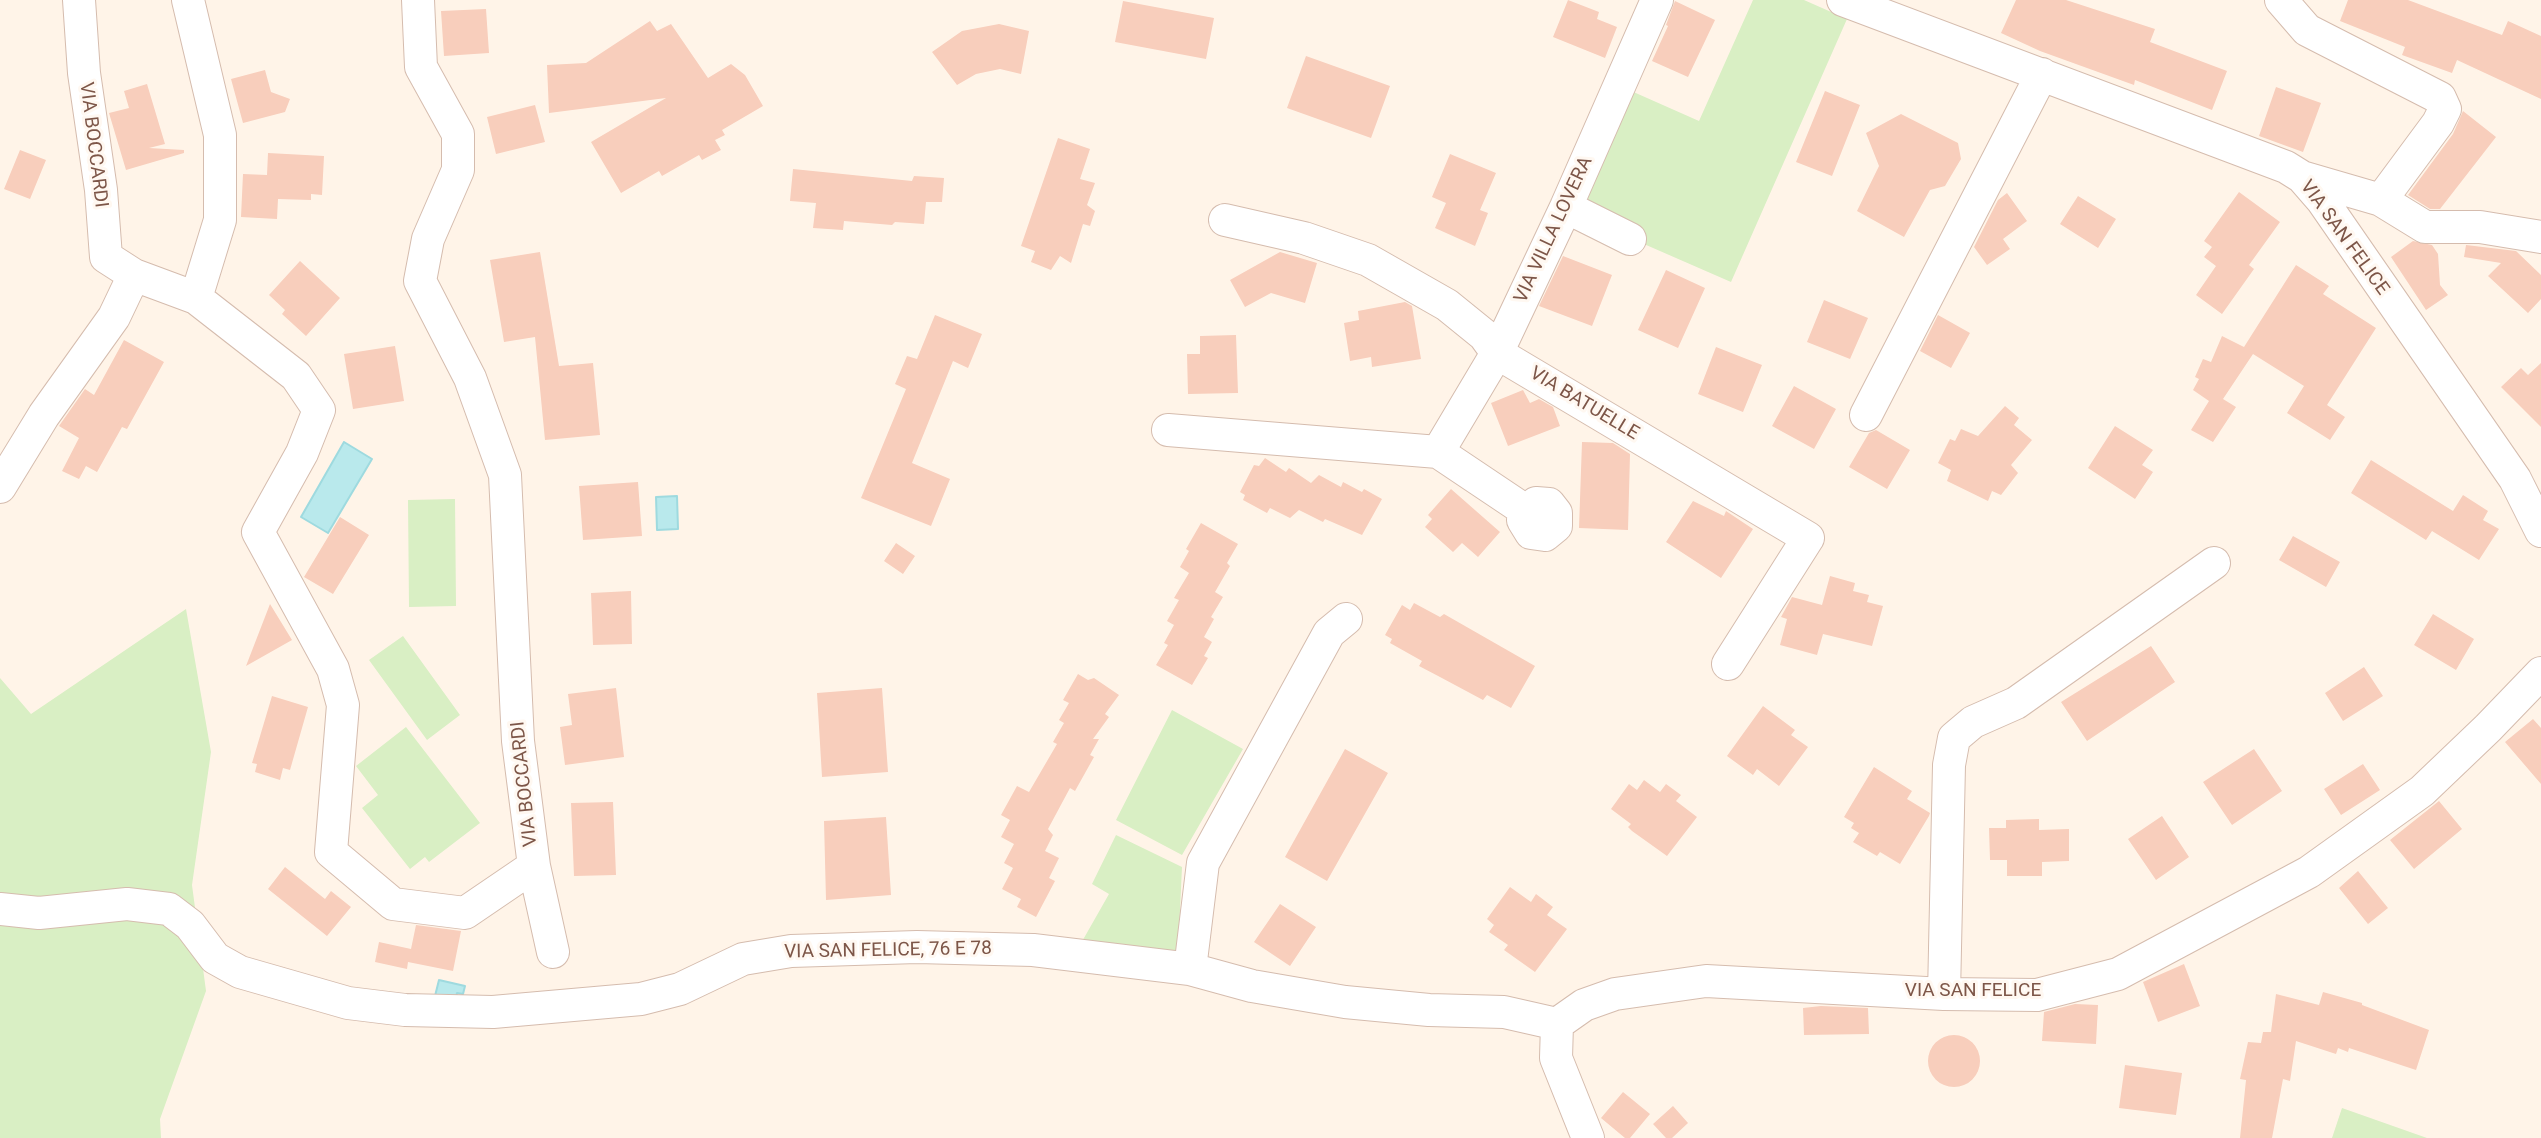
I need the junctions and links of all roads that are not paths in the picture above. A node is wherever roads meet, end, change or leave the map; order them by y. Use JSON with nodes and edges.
{"nodes":[{"id":1,"x":79,"y":0,"type":"edge"},
{"id":2,"x":188,"y":0,"type":"edge"},
{"id":3,"x":418,"y":0,"type":"edge"},
{"id":4,"x":1657,"y":0,"type":"edge"},
{"id":5,"x":1843,"y":0,"type":"edge"},
{"id":6,"x":2281,"y":0,"type":"edge"},
{"id":7,"x":2042,"y":75,"type":"junction"},
{"id":8,"x":2302,"y":177,"type":"junction"},
{"id":9,"x":2381,"y":200,"type":"junction"},
{"id":10,"x":1566,"y":207,"type":"junction"},
{"id":11,"x":1225,"y":220,"type":"dead end"},
{"id":12,"x":2541,"y":237,"type":"edge"},
{"id":13,"x":1630,"y":239,"type":"dead end"},
{"id":14,"x":134,"y":275,"type":"junction"},
{"id":15,"x":196,"y":298,"type":"junction"},
{"id":16,"x":1497,"y":353,"type":"junction"},
{"id":17,"x":1866,"y":415,"type":"dead end"},
{"id":18,"x":1168,"y":430,"type":"dead end"},
{"id":19,"x":1438,"y":452,"type":"junction"},
{"id":20,"x":0,"y":487,"type":"edge"},
{"id":21,"x":1526,"y":511,"type":"dead end"},
{"id":22,"x":2541,"y":531,"type":"edge"},
{"id":23,"x":2214,"y":563,"type":"dead end"},
{"id":24,"x":1346,"y":619,"type":"dead end"},
{"id":25,"x":1728,"y":664,"type":"dead end"},
{"id":26,"x":2541,"y":673,"type":"edge"},
{"id":27,"x":534,"y":866,"type":"junction"},
{"id":28,"x":0,"y":909,"type":"edge"},
{"id":29,"x":1190,"y":969,"type":"junction"},
{"id":30,"x":558,"y":979,"type":"junction"},
{"id":31,"x":1944,"y":994,"type":"junction"},
{"id":32,"x":1557,"y":1024,"type":"junction"},
{"id":33,"x":1588,"y":1138,"type":"edge"}],
"edges":[{"from":1,"to":14,"type":"street","name":"VIA BOCCARDI"},
{"from":2,"to":15,"type":"street"},
{"from":3,"to":27,"type":"street","name":"VIA BOCCARDI"},
{"from":4,"to":10,"type":"street","name":"VIA VILLA LOVERA"},
{"from":5,"to":7,"type":"street","name":"VIA SAN FELICE"},
{"from":6,"to":9,"type":"street"},
{"from":7,"to":8,"type":"street","name":"VIA SAN FELICE"},
{"from":7,"to":17,"type":"street"},
{"from":8,"to":9,"type":"street"},
{"from":8,"to":22,"type":"street","name":"VIA SAN FELICE"},
{"from":9,"to":12,"type":"street"},
{"from":10,"to":13,"type":"street"},
{"from":10,"to":16,"type":"street","name":"VIA VILLA LOVERA"},
{"from":11,"to":16,"type":"street","name":"VIA BATUELLE"},
{"from":14,"to":15,"type":"street","name":"VIA BOCCARDI"},
{"from":14,"to":20,"type":"street"},
{"from":15,"to":27,"type":"street","name":"VIA BOCCARDI"},
{"from":16,"to":19,"type":"street","name":"VIA VILLA LOVERA"},
{"from":16,"to":25,"type":"street","name":"VIA BATUELLE"},
{"from":18,"to":19,"type":"street"},
{"from":19,"to":21,"type":"street"},
{"from":23,"to":31,"type":"street"},
{"from":24,"to":29,"type":"street"},
{"from":26,"to":31,"type":"street","name":"VIA SAN FELICE"},
{"from":27,"to":30,"type":"street"},
{"from":28,"to":30,"type":"street","name":"VIA SAN FELICE, 76 E 78"},
{"from":29,"to":30,"type":"street","name":"VIA SAN FELICE, 76 E 78"},
{"from":29,"to":32,"type":"street","name":"VIA SAN FELICE, 76 E 78"},
{"from":31,"to":32,"type":"street","name":"VIA SAN FELICE"},
{"from":32,"to":33,"type":"street"}]}
